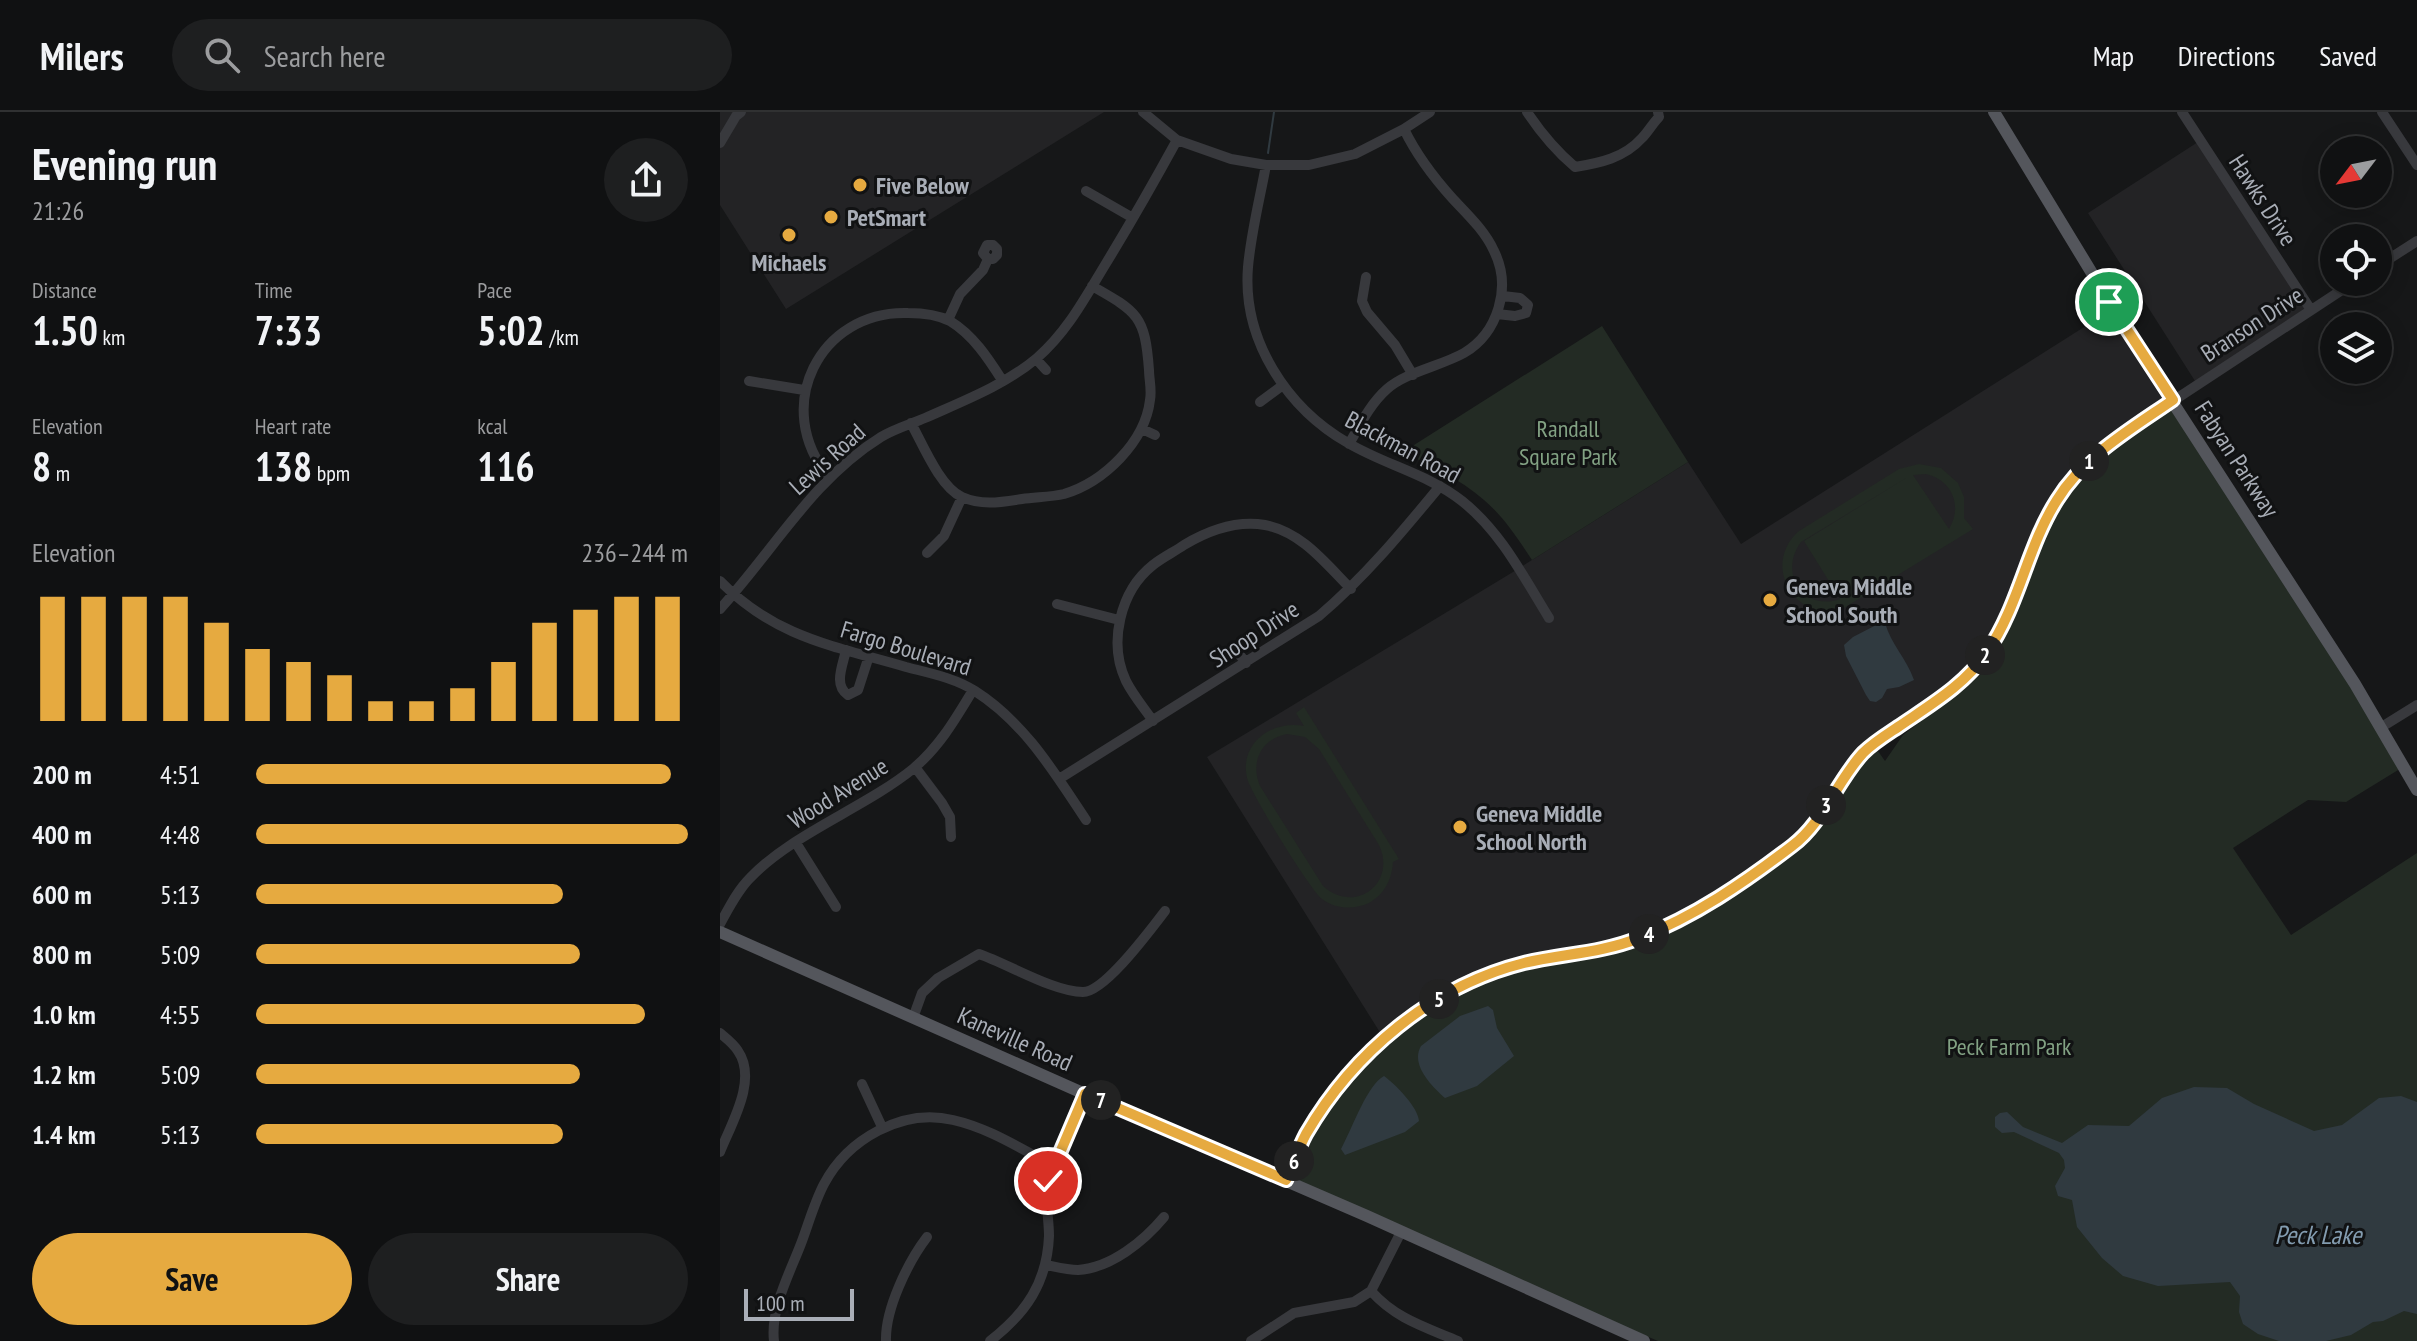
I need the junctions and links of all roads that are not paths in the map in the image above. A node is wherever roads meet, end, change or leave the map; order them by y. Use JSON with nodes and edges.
{"nodes":[{"id":1,"x":741,"y":112,"type":"edge"},
{"id":2,"x":1143,"y":112,"type":"edge"},
{"id":3,"x":1430,"y":112,"type":"edge"},
{"id":4,"x":1527,"y":112,"type":"edge"},
{"id":5,"x":1658,"y":112,"type":"edge"},
{"id":6,"x":2182,"y":112,"type":"edge"},
{"id":7,"x":2382,"y":112,"type":"edge"},
{"id":8,"x":1995,"y":114,"type":"edge"},
{"id":9,"x":1404,"y":129,"type":"junction"},
{"id":10,"x":1177,"y":140,"type":"junction"},
{"id":11,"x":720,"y":143,"type":"edge"},
{"id":12,"x":1266,"y":165,"type":"junction"},
{"id":13,"x":2417,"y":165,"type":"edge"},
{"id":14,"x":1086,"y":191,"type":"dead end"},
{"id":15,"x":1133,"y":218,"type":"junction"},
{"id":16,"x":2417,"y":241,"type":"edge"},
{"id":17,"x":2392,"y":257,"type":"edge"},
{"id":18,"x":988,"y":259,"type":"dead end"},
{"id":19,"x":1366,"y":277,"type":"dead end"},
{"id":20,"x":1092,"y":286,"type":"junction"},
{"id":21,"x":1503,"y":296,"type":"junction"},
{"id":22,"x":2332,"y":296,"type":"edge"},
{"id":23,"x":2311,"y":310,"type":"junction"},
{"id":24,"x":1497,"y":314,"type":"junction"},
{"id":25,"x":948,"y":320,"type":"junction"},
{"id":26,"x":1036,"y":359,"type":"junction"},
{"id":27,"x":1046,"y":370,"type":"dead end"},
{"id":28,"x":1413,"y":375,"type":"junction"},
{"id":29,"x":1002,"y":380,"type":"junction"},
{"id":30,"x":749,"y":381,"type":"dead end"},
{"id":31,"x":1283,"y":385,"type":"junction"},
{"id":32,"x":804,"y":390,"type":"junction"},
{"id":33,"x":2173,"y":400,"type":"junction"},
{"id":34,"x":1260,"y":402,"type":"dead end"},
{"id":35,"x":911,"y":423,"type":"junction"},
{"id":36,"x":1142,"y":429,"type":"junction"},
{"id":37,"x":1155,"y":435,"type":"dead end"},
{"id":38,"x":1349,"y":444,"type":"junction"},
{"id":39,"x":829,"y":477,"type":"junction"},
{"id":40,"x":1440,"y":486,"type":"junction"},
{"id":41,"x":962,"y":497,"type":"junction"},
{"id":42,"x":927,"y":553,"type":"dead end"},
{"id":43,"x":720,"y":581,"type":"edge"},
{"id":44,"x":1351,"y":589,"type":"junction"},
{"id":45,"x":733,"y":594,"type":"junction"},
{"id":46,"x":1057,"y":604,"type":"dead end"},
{"id":47,"x":720,"y":609,"type":"edge"},
{"id":48,"x":1549,"y":618,"type":"dead end"},
{"id":49,"x":1119,"y":620,"type":"junction"},
{"id":50,"x":1233,"y":646,"type":"dead end"},
{"id":51,"x":846,"y":650,"type":"junction"},
{"id":52,"x":869,"y":656,"type":"junction"},
{"id":53,"x":1246,"y":663,"type":"junction"},
{"id":54,"x":973,"y":690,"type":"junction"},
{"id":55,"x":2417,"y":705,"type":"edge"},
{"id":56,"x":1153,"y":721,"type":"junction"},
{"id":57,"x":2380,"y":728,"type":"junction"},
{"id":58,"x":915,"y":767,"type":"junction"},
{"id":59,"x":1059,"y":779,"type":"junction"},
{"id":60,"x":2417,"y":790,"type":"edge"},
{"id":61,"x":1086,"y":820,"type":"dead end"},
{"id":62,"x":951,"y":837,"type":"dead end"},
{"id":63,"x":796,"y":843,"type":"junction"},
{"id":64,"x":836,"y":907,"type":"dead end"},
{"id":65,"x":1165,"y":911,"type":"dead end"},
{"id":66,"x":720,"y":924,"type":"edge"},
{"id":67,"x":720,"y":932,"type":"edge"},
{"id":68,"x":913,"y":1018,"type":"junction"},
{"id":69,"x":720,"y":1033,"type":"edge"},
{"id":70,"x":862,"y":1084,"type":"dead end"},
{"id":71,"x":1085,"y":1094,"type":"junction"},
{"id":72,"x":882,"y":1127,"type":"junction"},
{"id":73,"x":720,"y":1152,"type":"edge"},
{"id":74,"x":1054,"y":1166,"type":"junction"},
{"id":75,"x":1286,"y":1180,"type":"junction"},
{"id":76,"x":1164,"y":1217,"type":"dead end"},
{"id":77,"x":1401,"y":1232,"type":"junction"},
{"id":78,"x":927,"y":1237,"type":"dead end"},
{"id":79,"x":1046,"y":1265,"type":"junction"},
{"id":80,"x":1371,"y":1291,"type":"junction"},
{"id":81,"x":774,"y":1341,"type":"edge"},
{"id":82,"x":886,"y":1341,"type":"edge"},
{"id":83,"x":990,"y":1341,"type":"edge"},
{"id":84,"x":1251,"y":1341,"type":"edge"},
{"id":85,"x":1458,"y":1341,"type":"edge"},
{"id":86,"x":1644,"y":1341,"type":"edge"}],
"edges":[{"from":1,"to":11,"type":"street"},
{"from":2,"to":10,"type":"street"},
{"from":3,"to":9,"type":"street"},
{"from":4,"to":5,"type":"street"},
{"from":6,"to":23,"type":"street","name":"Hawks Drive"},
{"from":7,"to":13,"type":"street"},
{"from":8,"to":33,"type":"main road","name":"Fabyan Parkway"},
{"from":9,"to":12,"type":"street"},
{"from":9,"to":21,"type":"street"},
{"from":10,"to":12,"type":"street"},
{"from":10,"to":15,"type":"street","name":"Lewis Road"},
{"from":12,"to":31,"type":"street","name":"Blackman Road"},
{"from":14,"to":15,"type":"street"},
{"from":15,"to":20,"type":"street","name":"Lewis Road"},
{"from":16,"to":17,"type":"street"},
{"from":18,"to":25,"type":"street"},
{"from":19,"to":28,"type":"street"},
{"from":20,"to":26,"type":"street","name":"Lewis Road"},
{"from":20,"to":36,"type":"street"},
{"from":21,"to":24,"type":"street"},
{"from":21,"to":24,"type":"street"},
{"from":22,"to":23,"type":"street","name":"Branson Drive"},
{"from":23,"to":33,"type":"street","name":"Branson Drive"},
{"from":24,"to":28,"type":"street"},
{"from":25,"to":29,"type":"street"},
{"from":25,"to":32,"type":"street"},
{"from":26,"to":27,"type":"street"},
{"from":26,"to":29,"type":"street","name":"Lewis Road"},
{"from":28,"to":38,"type":"street"},
{"from":29,"to":35,"type":"street","name":"Lewis Road"},
{"from":30,"to":32,"type":"street"},
{"from":31,"to":34,"type":"street"},
{"from":31,"to":38,"type":"street","name":"Blackman Road"},
{"from":32,"to":39,"type":"street"},
{"from":33,"to":57,"type":"main road","name":"Fabyan Parkway"},
{"from":33,"to":75,"type":"street","name":"Branson Drive"},
{"from":35,"to":39,"type":"street","name":"Lewis Road"},
{"from":35,"to":41,"type":"street"},
{"from":36,"to":37,"type":"street"},
{"from":36,"to":41,"type":"street"},
{"from":38,"to":40,"type":"street","name":"Blackman Road"},
{"from":39,"to":45,"type":"street","name":"Lewis Road"},
{"from":40,"to":44,"type":"street","name":"Shoop Drive"},
{"from":40,"to":48,"type":"street","name":"Blackman Road"},
{"from":41,"to":42,"type":"street"},
{"from":43,"to":45,"type":"street","name":"Fargo Boulevard"},
{"from":44,"to":49,"type":"street"},
{"from":44,"to":53,"type":"street","name":"Shoop Drive"},
{"from":45,"to":47,"type":"street","name":"Lewis Road"},
{"from":45,"to":51,"type":"street","name":"Fargo Boulevard"},
{"from":46,"to":49,"type":"street"},
{"from":49,"to":56,"type":"street"},
{"from":50,"to":53,"type":"street"},
{"from":51,"to":52,"type":"street","name":"Fargo Boulevard"},
{"from":51,"to":52,"type":"street"},
{"from":52,"to":54,"type":"street","name":"Fargo Boulevard"},
{"from":53,"to":56,"type":"street","name":"Shoop Drive"},
{"from":54,"to":58,"type":"street","name":"Wood Avenue"},
{"from":54,"to":59,"type":"street","name":"Fargo Boulevard"},
{"from":55,"to":57,"type":"street"},
{"from":56,"to":59,"type":"street","name":"Shoop Drive"},
{"from":57,"to":60,"type":"main road","name":"Fabyan Parkway"},
{"from":58,"to":62,"type":"street"},
{"from":58,"to":63,"type":"street","name":"Wood Avenue"},
{"from":59,"to":61,"type":"street","name":"Fargo Boulevard"},
{"from":63,"to":64,"type":"street"},
{"from":63,"to":66,"type":"street","name":"Wood Avenue"},
{"from":65,"to":68,"type":"street"},
{"from":67,"to":68,"type":"main road","name":"Kaneville Road"},
{"from":68,"to":71,"type":"main road","name":"Kaneville Road"},
{"from":69,"to":73,"type":"street"},
{"from":70,"to":72,"type":"street"},
{"from":71,"to":74,"type":"street"},
{"from":71,"to":75,"type":"main road","name":"Kaneville Road"},
{"from":72,"to":74,"type":"street"},
{"from":72,"to":81,"type":"street"},
{"from":74,"to":79,"type":"street"},
{"from":75,"to":77,"type":"main road","name":"Kaneville Road"},
{"from":76,"to":79,"type":"street"},
{"from":77,"to":80,"type":"street"},
{"from":77,"to":86,"type":"main road","name":"Kaneville Road"},
{"from":78,"to":82,"type":"street"},
{"from":79,"to":83,"type":"street"},
{"from":80,"to":84,"type":"street"},
{"from":80,"to":85,"type":"street"}]}
